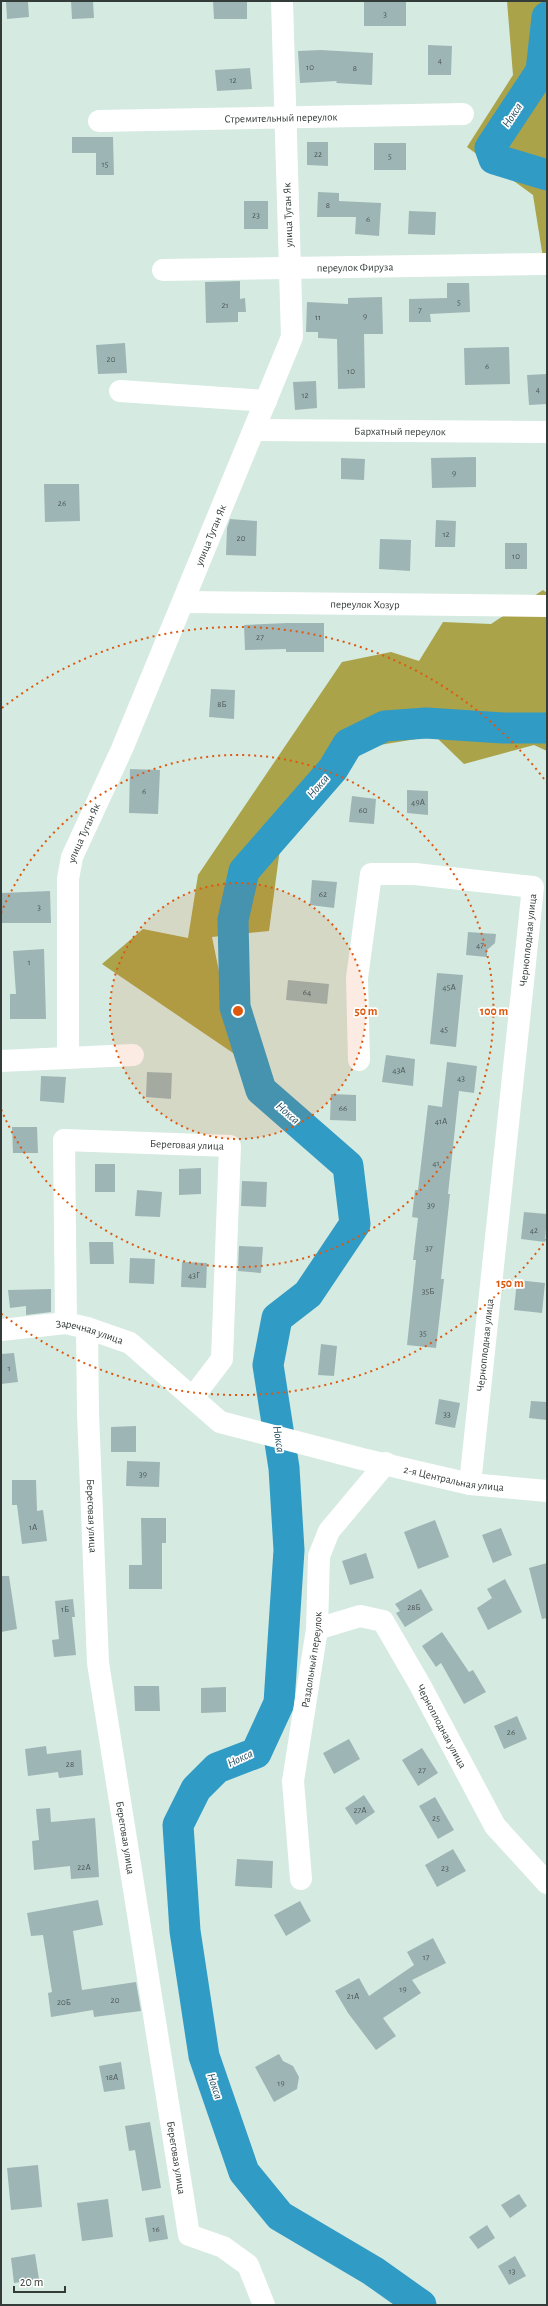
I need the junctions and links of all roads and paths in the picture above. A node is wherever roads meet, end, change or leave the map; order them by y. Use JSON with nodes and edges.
{"nodes":[{"id":1,"x":282,"y":1,"type":"edge"},
{"id":2,"x":463,"y":114,"type":"dead end"},
{"id":3,"x":286,"y":117,"type":"junction"},
{"id":4,"x":99,"y":121,"type":"dead end"},
{"id":5,"x":547,"y":264,"type":"edge"},
{"id":6,"x":290,"y":268,"type":"junction"},
{"id":7,"x":163,"y":270,"type":"dead end"},
{"id":8,"x":120,"y":391,"type":"dead end"},
{"id":9,"x":266,"y":401,"type":"junction"},
{"id":10,"x":254,"y":430,"type":"junction"},
{"id":11,"x":547,"y":432,"type":"edge"},
{"id":12,"x":183,"y":602,"type":"junction"},
{"id":13,"x":547,"y":606,"type":"edge"},
{"id":14,"x":133,"y":1055,"type":"dead end"},
{"id":15,"x":68,"y":1057,"type":"junction"},
{"id":16,"x":359,"y":1060,"type":"dead end"},
{"id":17,"x":1,"y":1061,"type":"edge"},
{"id":18,"x":66,"y":1323,"type":"junction"},
{"id":19,"x":87,"y":1328,"type":"junction"},
{"id":20,"x":1,"y":1330,"type":"edge"},
{"id":21,"x":193,"y":1397,"type":"junction"},
{"id":22,"x":220,"y":1422,"type":"joint"},
{"id":23,"x":386,"y":1463,"type":"junction"},
{"id":24,"x":470,"y":1484,"type":"junction"},
{"id":25,"x":547,"y":1491,"type":"edge"},
{"id":26,"x":317,"y":1629,"type":"junction"},
{"id":27,"x":301,"y":1879,"type":"dead end"},
{"id":28,"x":547,"y":1883,"type":"edge"},
{"id":29,"x":264,"y":2305,"type":"edge"}],
"edges":[{"from":1,"to":3,"type":"street","name":"улица Туган Як"},
{"from":2,"to":3,"type":"street","name":"Стремительный переулок"},
{"from":3,"to":4,"type":"street","name":"Стремительный переулок"},
{"from":3,"to":6,"type":"street","name":"улица Туган Як"},
{"from":5,"to":6,"type":"street","name":"переулок Фируза"},
{"from":6,"to":7,"type":"street","name":"переулок Фируза"},
{"from":6,"to":9,"type":"street","name":"улица Туган Як"},
{"from":8,"to":9,"type":"street"},
{"from":9,"to":10,"type":"street","name":"улица Туган Як"},
{"from":10,"to":11,"type":"street","name":"Бархатный переулок"},
{"from":10,"to":12,"type":"street","name":"улица Туган Як"},
{"from":12,"to":13,"type":"street","name":"переулок Хозур"},
{"from":12,"to":15,"type":"street","name":"улица Туган Як"},
{"from":14,"to":15,"type":"street"},
{"from":15,"to":17,"type":"street"},
{"from":16,"to":24,"type":"street","name":"Черноплодная улица"},
{"from":18,"to":19,"type":"street","name":"Заречная улица"},
{"from":18,"to":20,"type":"street","name":"Заречная улица"},
{"from":18,"to":21,"type":"street","name":"Береговая улица"},
{"from":19,"to":21,"type":"street","name":"Заречная улица"},
{"from":19,"to":29,"type":"street","name":"Береговая улица"},
{"from":21,"to":22,"type":"street","name":"Заречная улица"},
{"from":22,"to":23,"type":"street","name":"2-я Центральная улица"},
{"from":23,"to":24,"type":"street","name":"2-я Центральная улица"},
{"from":23,"to":26,"type":"street","name":"Раздольный переулок"},
{"from":24,"to":25,"type":"street","name":"2-я Центральная улица"},
{"from":26,"to":27,"type":"street","name":"Раздольный переулок"},
{"from":26,"to":28,"type":"street","name":"Черноплодная улица"}]}
